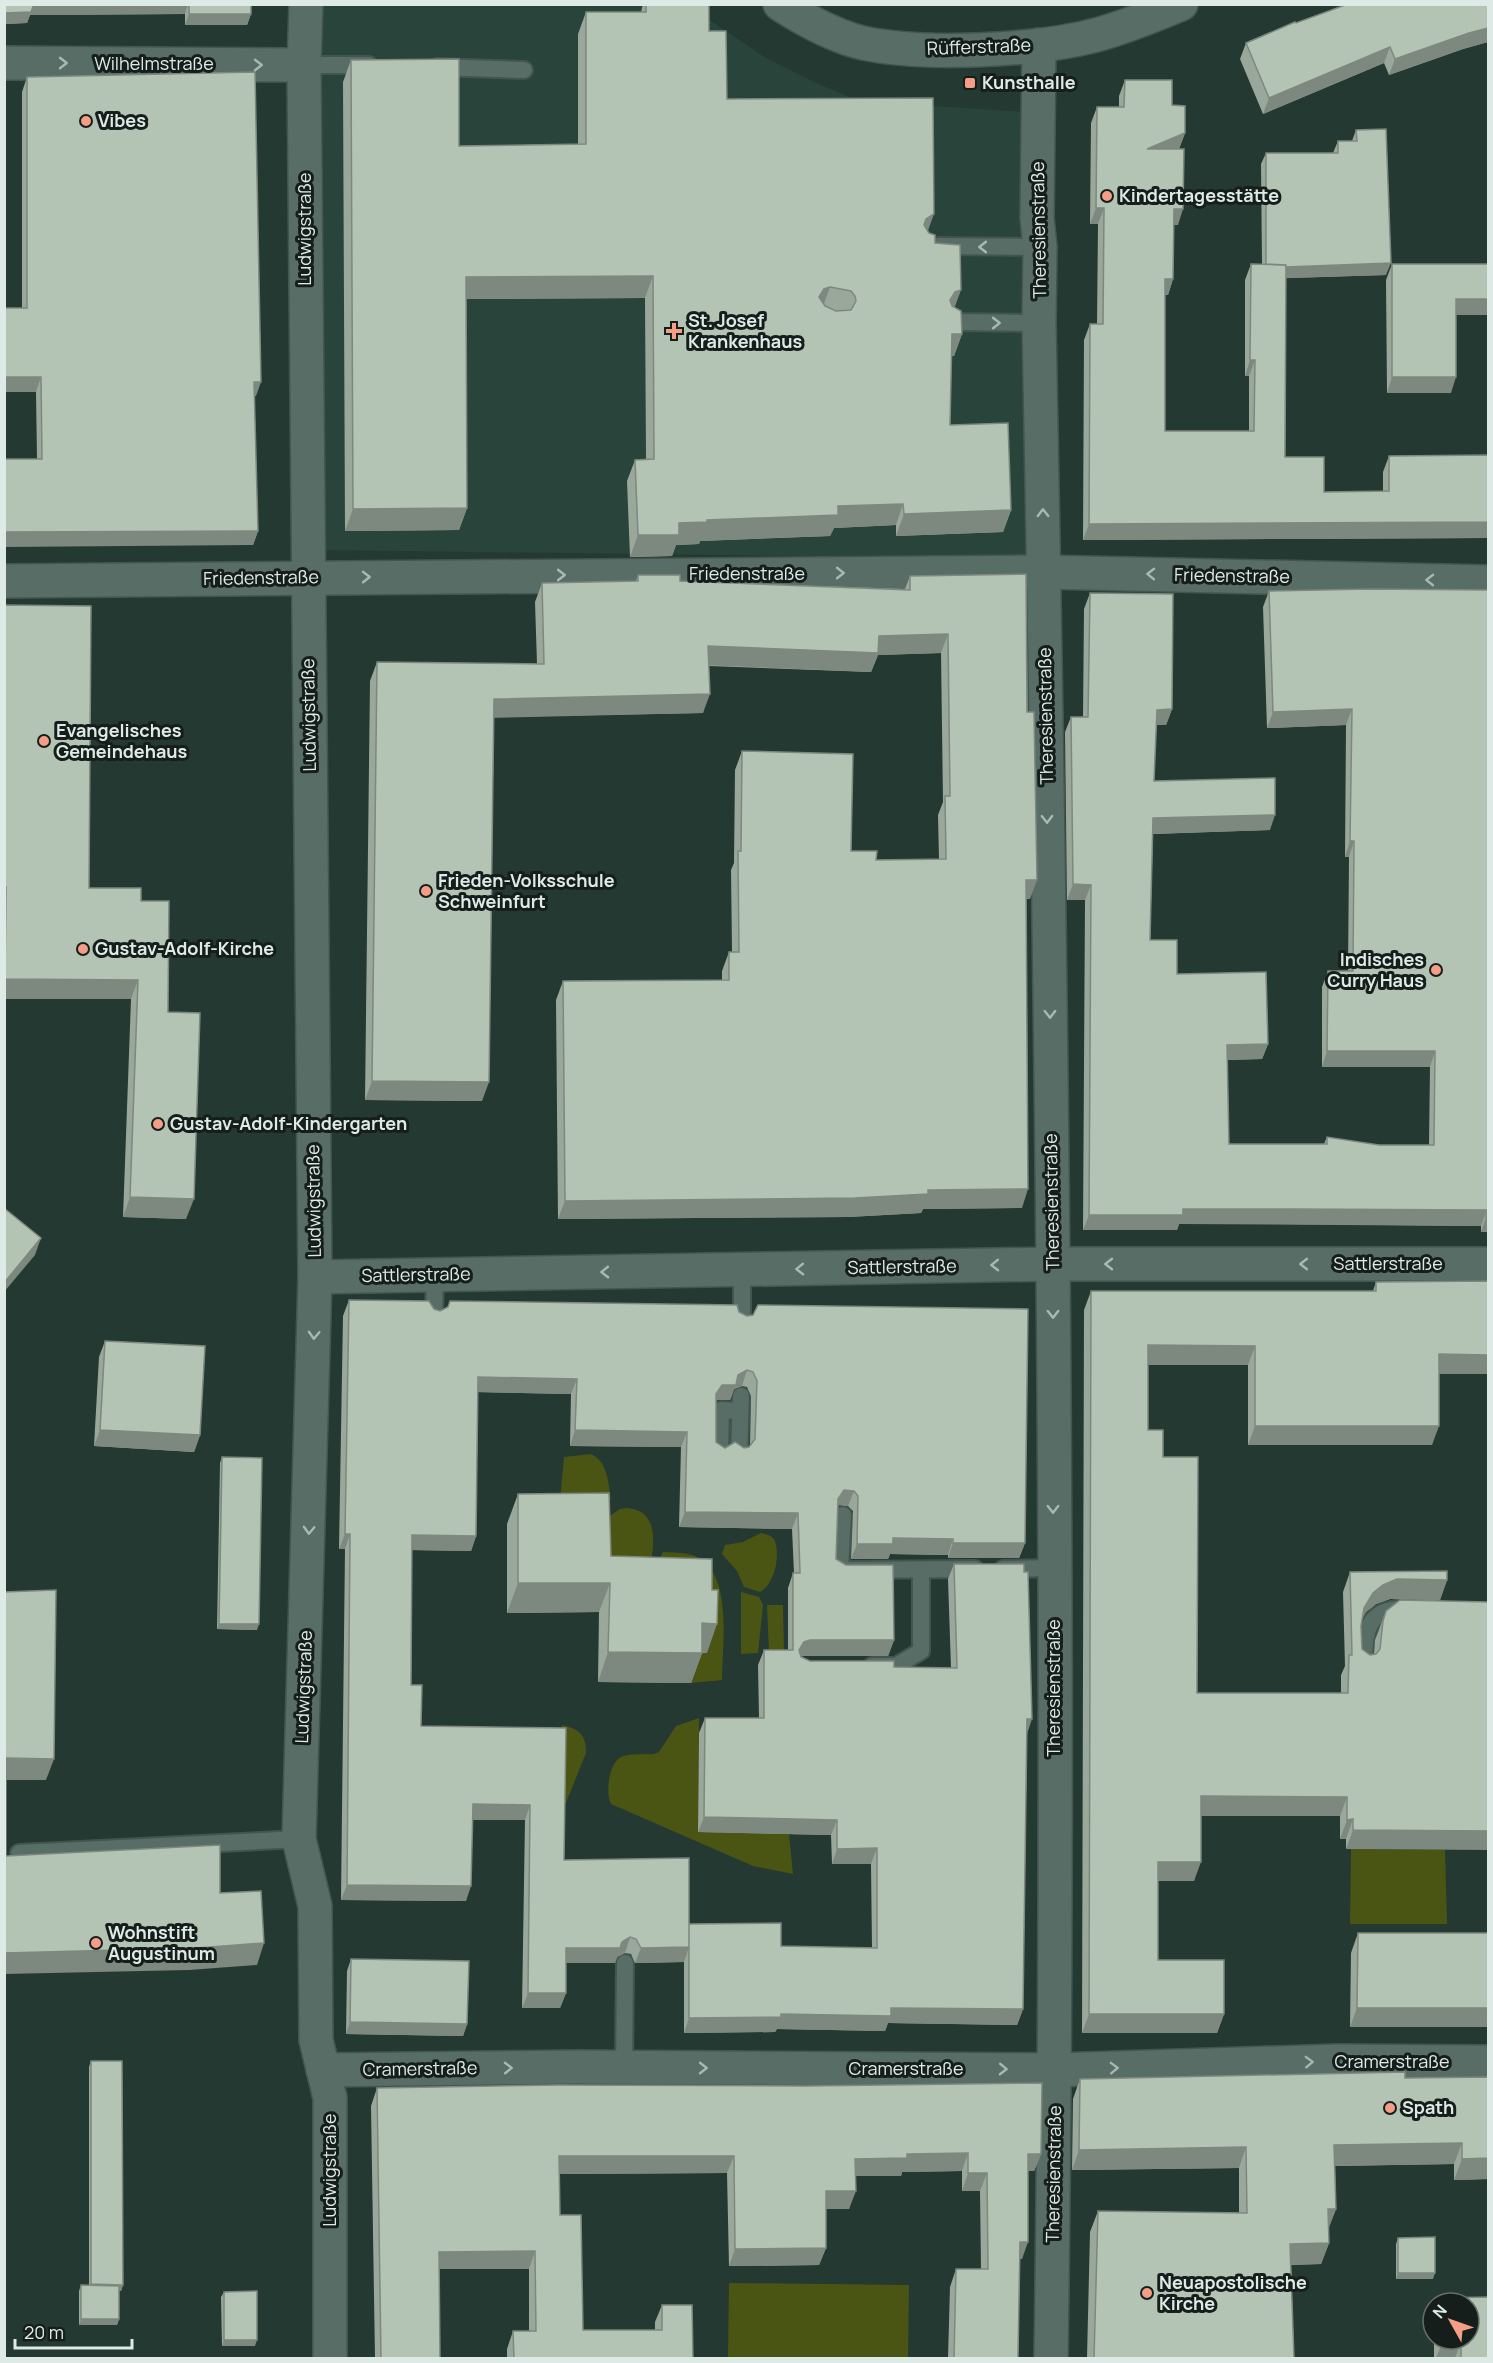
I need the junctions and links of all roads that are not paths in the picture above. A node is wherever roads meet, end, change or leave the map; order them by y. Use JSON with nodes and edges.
{"nodes":[{"id":1,"x":306,"y":4,"type":"edge"},
{"id":2,"x":780,"y":4,"type":"edge"},
{"id":3,"x":1181,"y":4,"type":"edge"},
{"id":4,"x":1039,"y":45,"type":"junction"},
{"id":5,"x":4,"y":63,"type":"edge"},
{"id":6,"x":304,"y":65,"type":"junction"},
{"id":7,"x":385,"y":65,"type":"edge"},
{"id":8,"x":420,"y":66,"type":"edge"},
{"id":9,"x":524,"y":70,"type":"dead end"},
{"id":10,"x":1038,"y":232,"type":"junction"},
{"id":11,"x":927,"y":246,"type":"edge"},
{"id":12,"x":953,"y":322,"type":"edge"},
{"id":13,"x":1039,"y":323,"type":"junction"},
{"id":14,"x":1044,"y":572,"type":"junction"},
{"id":15,"x":308,"y":578,"type":"junction"},
{"id":16,"x":4,"y":581,"type":"edge"},
{"id":17,"x":1488,"y":582,"type":"edge"},
{"id":18,"x":1053,"y":1264,"type":"junction"},
{"id":19,"x":1488,"y":1264,"type":"edge"},
{"id":20,"x":742,"y":1269,"type":"junction"},
{"id":21,"x":435,"y":1275,"type":"junction"},
{"id":22,"x":315,"y":1277,"type":"junction"},
{"id":23,"x":434,"y":1316,"type":"edge"},
{"id":24,"x":742,"y":1321,"type":"edge"},
{"id":25,"x":720,"y":1453,"type":"edge"},
{"id":26,"x":739,"y":1453,"type":"edge"},
{"id":27,"x":843,"y":1515,"type":"edge"},
{"id":28,"x":1053,"y":1568,"type":"junction"},
{"id":29,"x":921,"y":1570,"type":"junction"},
{"id":30,"x":1428,"y":1610,"type":"edge"},
{"id":31,"x":1364,"y":1664,"type":"edge"},
{"id":32,"x":850,"y":1666,"type":"edge"},
{"id":33,"x":299,"y":1839,"type":"junction"},
{"id":34,"x":19,"y":1853,"type":"edge"},
{"id":35,"x":625,"y":1963,"type":"edge"},
{"id":36,"x":1488,"y":2062,"type":"edge"},
{"id":37,"x":624,"y":2068,"type":"junction"},
{"id":38,"x":323,"y":2070,"type":"junction"},
{"id":39,"x":1055,"y":2070,"type":"junction"},
{"id":40,"x":330,"y":2358,"type":"edge"},
{"id":41,"x":1051,"y":2358,"type":"edge"}],
"edges":[{"from":1,"to":6,"type":"street","name":"Ludwigstraße"},
{"from":2,"to":4,"type":"street","name":"Rüfferstraße"},
{"from":3,"to":4,"type":"street","name":"Rüfferstraße"},
{"from":4,"to":10,"type":"street","name":"Theresienstraße"},
{"from":5,"to":6,"type":"street","name":"Wilhelmstraße","one_way":true},
{"from":6,"to":7,"type":"lane"},
{"from":6,"to":15,"type":"street","name":"Ludwigstraße"},
{"from":8,"to":9,"type":"lane"},
{"from":10,"to":11,"type":"lane","one_way":true},
{"from":10,"to":13,"type":"street","name":"Theresienstraße"},
{"from":12,"to":13,"type":"lane","one_way":true},
{"from":14,"to":13,"type":"street","name":"Theresienstraße","one_way":true},
{"from":15,"to":14,"type":"street","name":"Friedenstraße","one_way":true},
{"from":17,"to":14,"type":"street","name":"Friedenstraße","one_way":true},
{"from":14,"to":18,"type":"street","name":"Theresienstraße","one_way":true},
{"from":15,"to":16,"type":"street","name":"Friedenstraße"},
{"from":15,"to":22,"type":"street","name":"Ludwigstraße"},
{"from":19,"to":18,"type":"street","name":"Sattlerstraße","one_way":true},
{"from":18,"to":20,"type":"street","name":"Sattlerstraße","one_way":true},
{"from":18,"to":28,"type":"street","name":"Theresienstraße","one_way":true},
{"from":20,"to":21,"type":"street","name":"Sattlerstraße","one_way":true},
{"from":20,"to":24,"type":"lane"},
{"from":21,"to":22,"type":"street","name":"Sattlerstraße"},
{"from":21,"to":23,"type":"lane"},
{"from":22,"to":33,"type":"street","name":"Ludwigstraße","one_way":true},
{"from":25,"to":26,"type":"lane"},
{"from":27,"to":29,"type":"lane"},
{"from":28,"to":29,"type":"lane"},
{"from":28,"to":39,"type":"street","name":"Theresienstraße"},
{"from":29,"to":32,"type":"lane"},
{"from":30,"to":31,"type":"lane"},
{"from":33,"to":34,"type":"lane"},
{"from":33,"to":38,"type":"street","name":"Ludwigstraße"},
{"from":35,"to":37,"type":"lane"},
{"from":39,"to":36,"type":"street","name":"Cramerstraße","one_way":true},
{"from":38,"to":37,"type":"street","name":"Cramerstraße","one_way":true},
{"from":37,"to":39,"type":"street","name":"Cramerstraße","one_way":true},
{"from":38,"to":40,"type":"street","name":"Ludwigstraße"},
{"from":39,"to":41,"type":"street","name":"Theresienstraße"}]}
